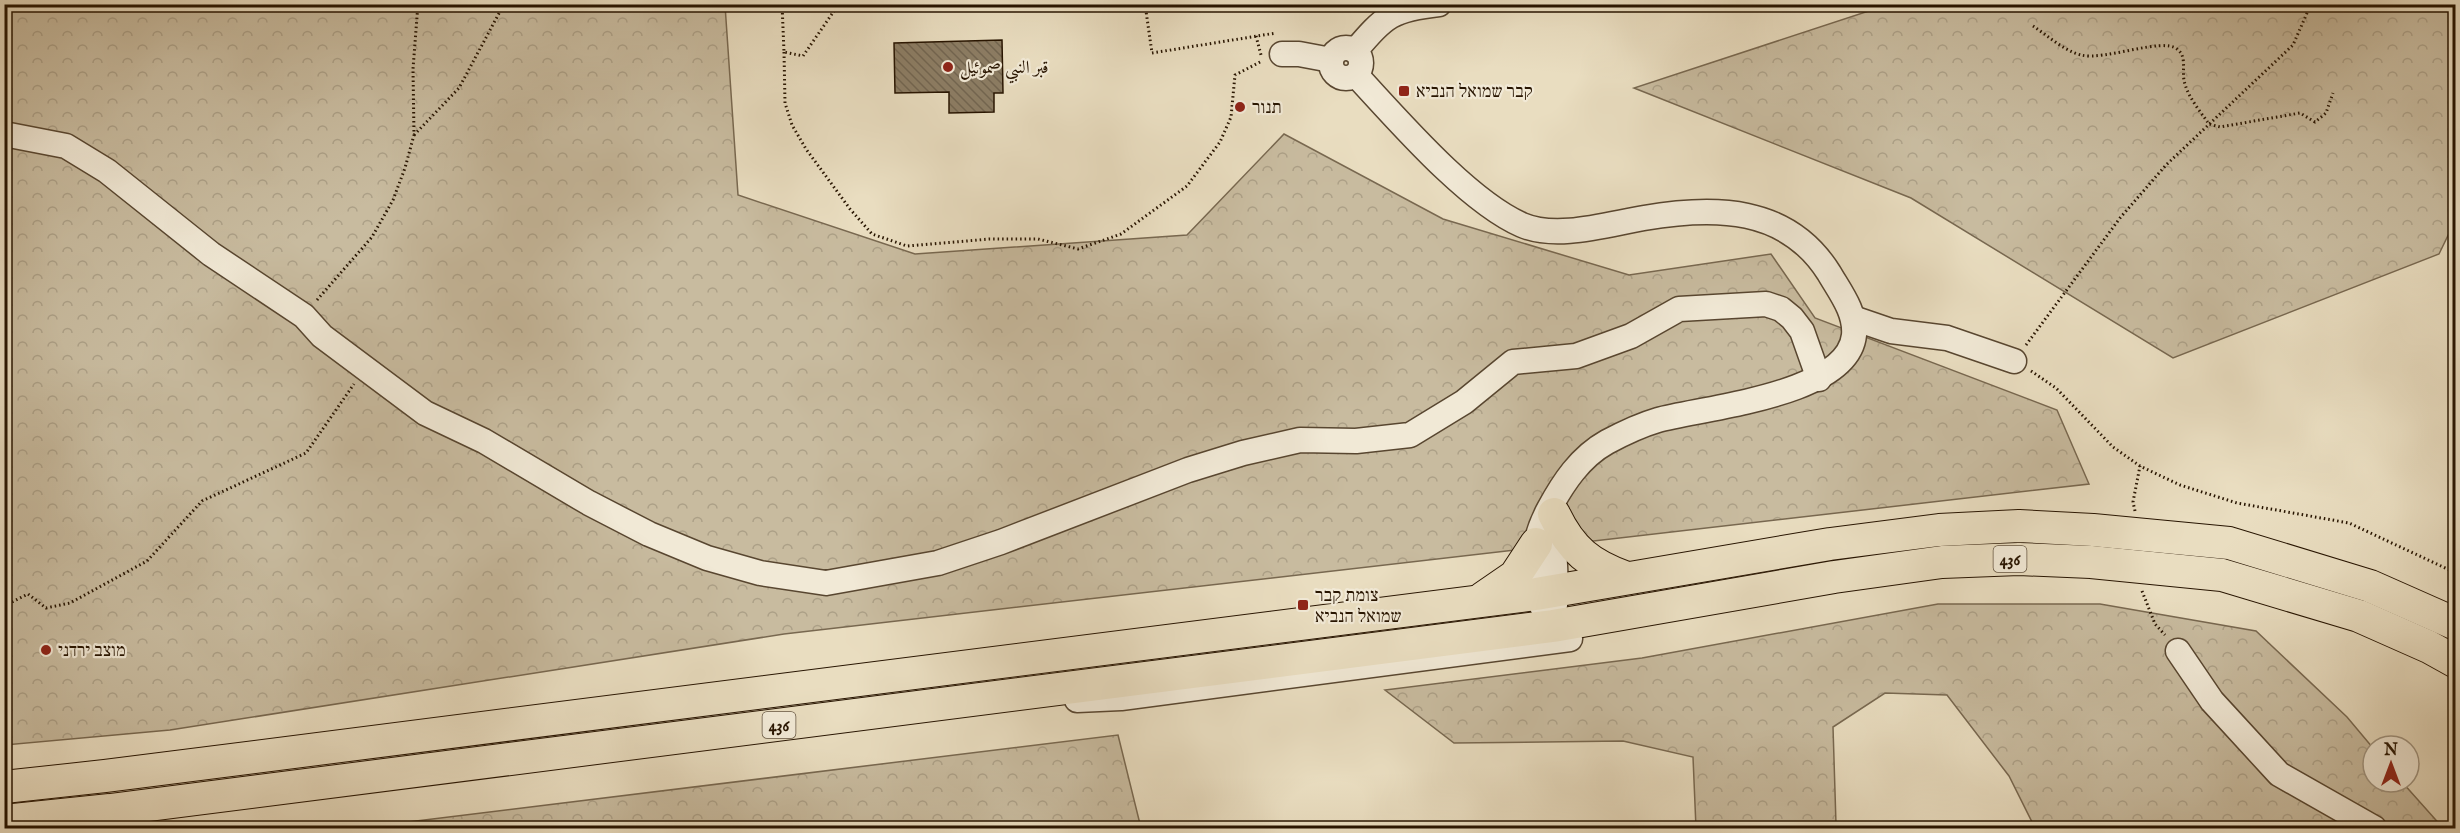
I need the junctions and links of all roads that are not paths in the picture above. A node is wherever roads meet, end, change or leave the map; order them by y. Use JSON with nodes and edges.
{"nodes":[{"id":1,"x":1439,"y":4,"type":"edge"},
{"id":2,"x":1280,"y":43,"type":"road end"},
{"id":3,"x":1355,"y":63,"type":"junction"},
{"id":4,"x":4,"y":134,"type":"edge"},
{"id":5,"x":1853,"y":318,"type":"junction"},
{"id":6,"x":2014,"y":361,"type":"road end"},
{"id":7,"x":1819,"y":379,"type":"junction"},
{"id":8,"x":1556,"y":503,"type":"junction"},
{"id":9,"x":1536,"y":544,"type":"junction"},
{"id":10,"x":1627,"y":578,"type":"junction"},
{"id":11,"x":1546,"y":592,"type":"junction"},
{"id":12,"x":1702,"y":600,"type":"junction"},
{"id":13,"x":1479,"y":601,"type":"junction"},
{"id":14,"x":2456,"y":624,"type":"edge"},
{"id":15,"x":1553,"y":626,"type":"junction"},
{"id":16,"x":2178,"y":651,"type":"dead end"},
{"id":17,"x":2456,"y":662,"type":"edge"},
{"id":18,"x":973,"y":700,"type":"junction"},
{"id":19,"x":4,"y":787,"type":"edge"},
{"id":20,"x":4,"y":821,"type":"edge"},
{"id":21,"x":2374,"y":828,"type":"edge"}],
"edges":[{"from":1,"to":3,"type":"street"},
{"from":2,"to":3,"type":"street"},
{"from":3,"to":5,"type":"street"},
{"from":4,"to":7,"type":"street"},
{"from":5,"to":6,"type":"street"},
{"from":5,"to":7,"type":"street"},
{"from":7,"to":8,"type":"street"},
{"from":8,"to":9,"type":"street"},
{"from":8,"to":10,"type":"main road"},
{"from":8,"to":11,"type":"street"},
{"from":9,"to":11,"type":"street"},
{"from":9,"to":13,"type":"main road"},
{"from":10,"to":11,"type":"main road","number":"436"},
{"from":10,"to":14,"type":"main road","number":"436"},
{"from":11,"to":13,"type":"main road","number":"436"},
{"from":11,"to":15,"type":"street"},
{"from":12,"to":15,"type":"main road","number":"436"},
{"from":12,"to":17,"type":"main road","number":"436"},
{"from":12,"to":18,"type":"street"},
{"from":13,"to":19,"type":"main road","number":"436"},
{"from":15,"to":18,"type":"main road","number":"436"},
{"from":16,"to":21,"type":"street"},
{"from":18,"to":20,"type":"main road","number":"436"}]}
